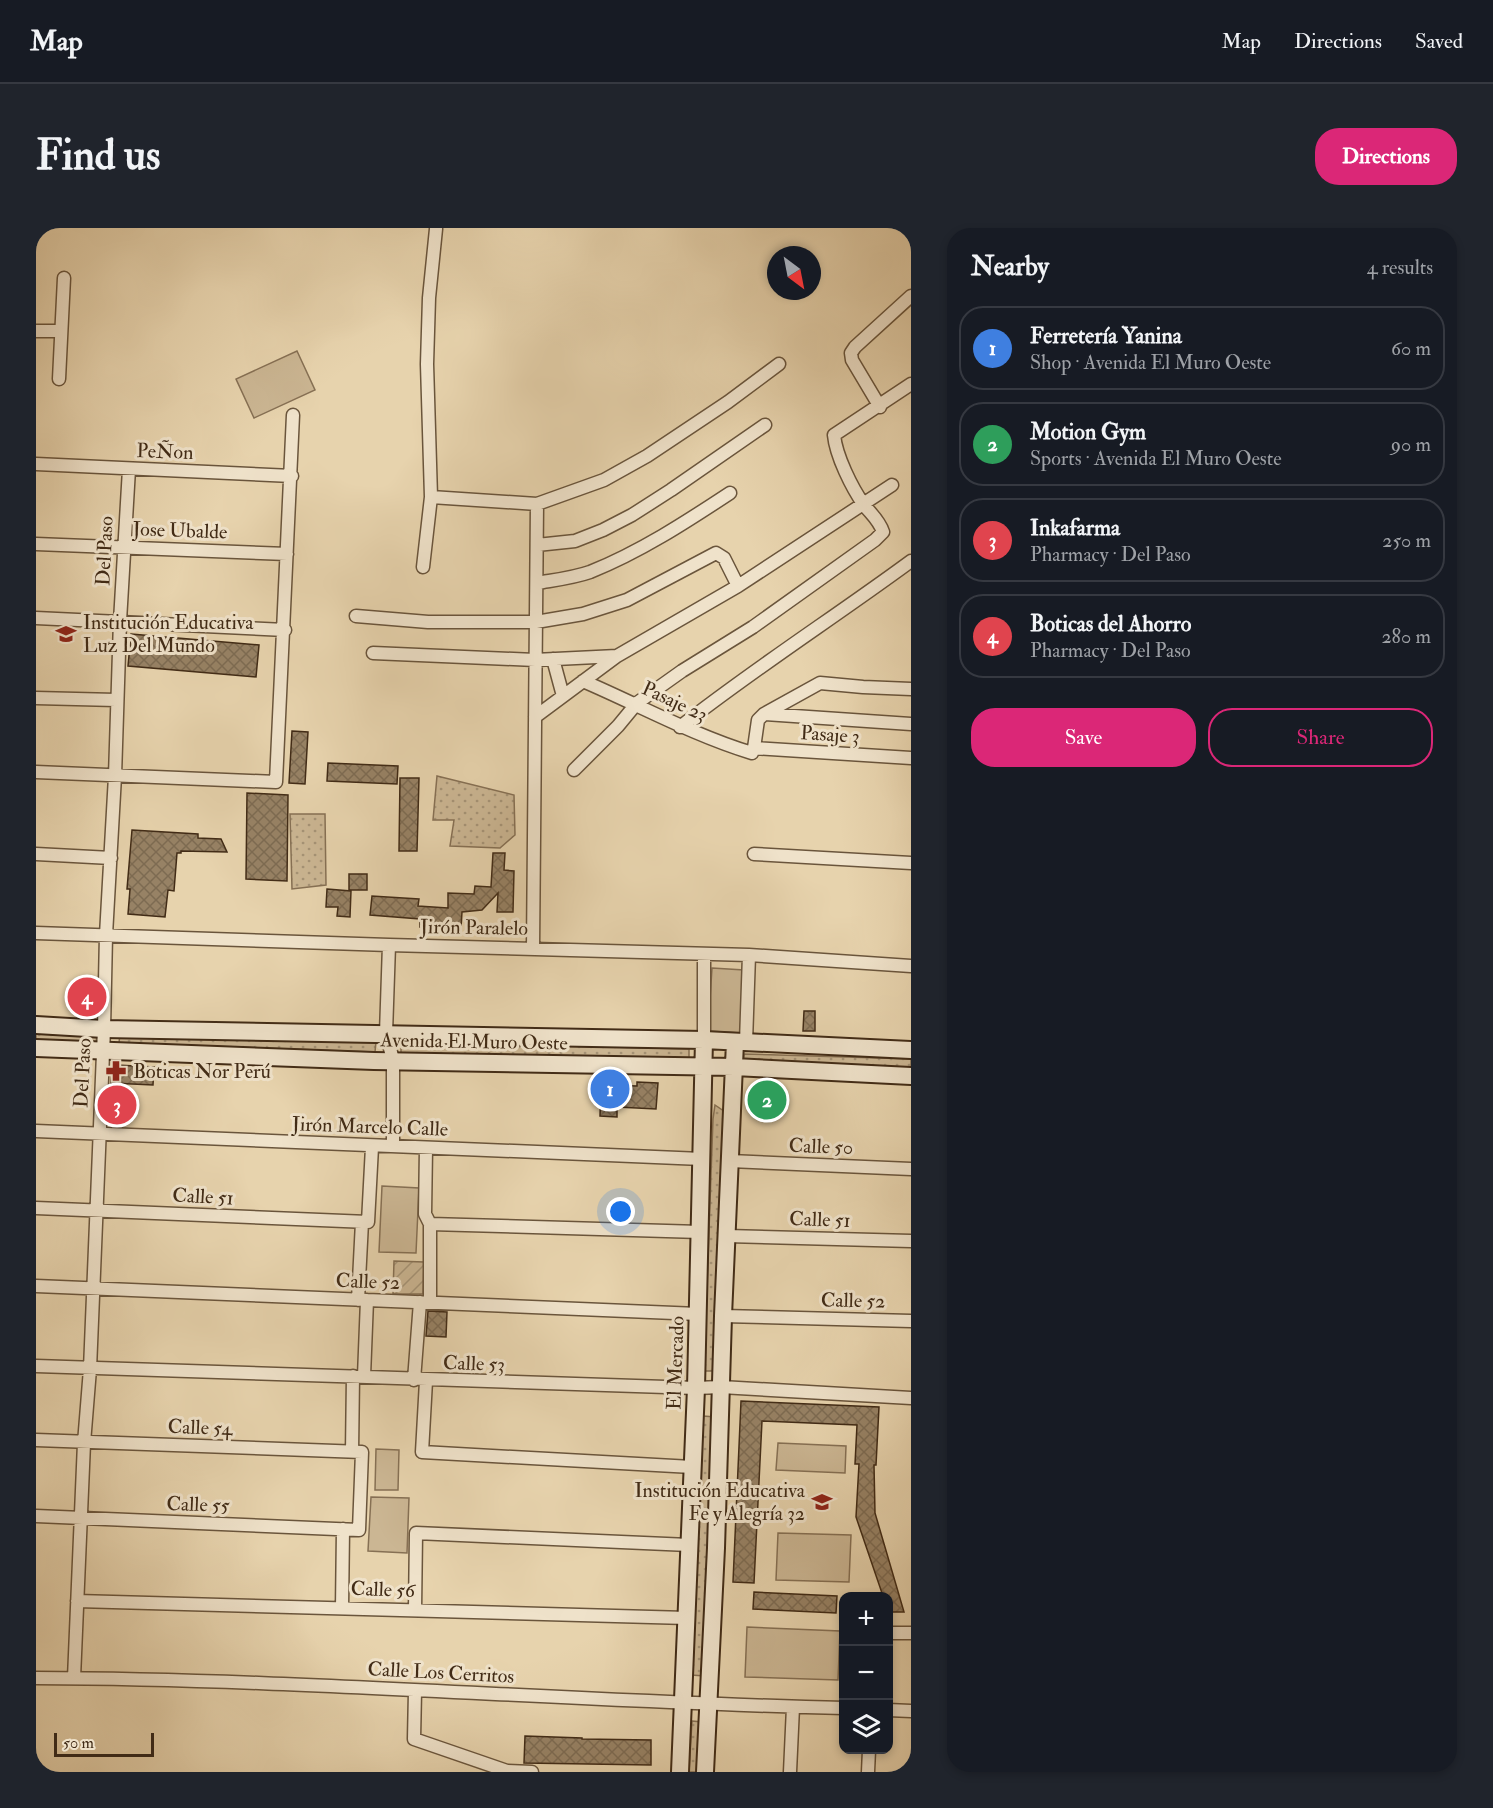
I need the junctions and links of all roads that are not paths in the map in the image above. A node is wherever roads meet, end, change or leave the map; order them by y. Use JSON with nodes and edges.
{"nodes":[{"id":1,"x":436,"y":229,"type":"edge"},
{"id":2,"x":64,"y":278,"type":"dead end"},
{"id":3,"x":911,"y":296,"type":"edge"},
{"id":4,"x":36,"y":331,"type":"edge"},
{"id":5,"x":60,"y":332,"type":"junction"},
{"id":6,"x":779,"y":364,"type":"dead end"},
{"id":7,"x":58,"y":380,"type":"dead end"},
{"id":8,"x":911,"y":384,"type":"edge"},
{"id":9,"x":880,"y":407,"type":"junction"},
{"id":10,"x":293,"y":415,"type":"dead end"},
{"id":11,"x":765,"y":425,"type":"dead end"},
{"id":12,"x":36,"y":464,"type":"edge"},
{"id":13,"x":129,"y":469,"type":"junction"},
{"id":14,"x":292,"y":476,"type":"junction"},
{"id":15,"x":892,"y":485,"type":"dead end"},
{"id":16,"x":730,"y":493,"type":"dead end"},
{"id":17,"x":431,"y":497,"type":"junction"},
{"id":18,"x":537,"y":504,"type":"junction"},
{"id":19,"x":863,"y":504,"type":"junction"},
{"id":20,"x":36,"y":544,"type":"edge"},
{"id":21,"x":537,"y":545,"type":"junction"},
{"id":22,"x":124,"y":547,"type":"junction"},
{"id":23,"x":287,"y":554,"type":"junction"},
{"id":24,"x":911,"y":561,"type":"edge"},
{"id":25,"x":423,"y":567,"type":"dead end"},
{"id":26,"x":537,"y":583,"type":"junction"},
{"id":27,"x":738,"y":586,"type":"junction"},
{"id":28,"x":356,"y":616,"type":"dead end"},
{"id":29,"x":36,"y":618,"type":"edge"},
{"id":30,"x":120,"y":621,"type":"junction"},
{"id":31,"x":536,"y":622,"type":"junction"},
{"id":32,"x":285,"y":630,"type":"junction"},
{"id":33,"x":373,"y":653,"type":"dead end"},
{"id":34,"x":617,"y":656,"type":"junction"},
{"id":35,"x":553,"y":659,"type":"junction"},
{"id":36,"x":535,"y":660,"type":"junction"},
{"id":37,"x":583,"y":681,"type":"junction"},
{"id":38,"x":911,"y":689,"type":"edge"},
{"id":39,"x":563,"y":696,"type":"junction"},
{"id":40,"x":36,"y":698,"type":"edge"},
{"id":41,"x":116,"y":700,"type":"junction"},
{"id":42,"x":637,"y":704,"type":"junction"},
{"id":43,"x":764,"y":714,"type":"junction"},
{"id":44,"x":536,"y":717,"type":"junction"},
{"id":45,"x":911,"y":724,"type":"edge"},
{"id":46,"x":680,"y":727,"type":"junction"},
{"id":47,"x":753,"y":750,"type":"junction"},
{"id":48,"x":911,"y":758,"type":"edge"},
{"id":49,"x":574,"y":770,"type":"dead end"},
{"id":50,"x":36,"y":772,"type":"edge"},
{"id":51,"x":115,"y":776,"type":"junction"},
{"id":52,"x":36,"y":854,"type":"edge"},
{"id":53,"x":754,"y":854,"type":"dead end"},
{"id":54,"x":111,"y":858,"type":"junction"},
{"id":55,"x":911,"y":863,"type":"edge"},
{"id":56,"x":36,"y":933,"type":"edge"},
{"id":57,"x":106,"y":935,"type":"junction"},
{"id":58,"x":389,"y":945,"type":"junction"},
{"id":59,"x":533,"y":948,"type":"junction"},
{"id":60,"x":704,"y":955,"type":"junction"},
{"id":61,"x":749,"y":955,"type":"junction"},
{"id":62,"x":911,"y":966,"type":"edge"},
{"id":63,"x":36,"y":1025,"type":"edge"},
{"id":64,"x":104,"y":1029,"type":"junction"},
{"id":65,"x":386,"y":1033,"type":"junction"},
{"id":66,"x":704,"y":1040,"type":"junction"},
{"id":67,"x":741,"y":1042,"type":"junction"},
{"id":68,"x":36,"y":1048,"type":"edge"},
{"id":69,"x":911,"y":1050,"type":"edge"},
{"id":70,"x":103,"y":1051,"type":"junction"},
{"id":71,"x":393,"y":1060,"type":"junction"},
{"id":72,"x":703,"y":1066,"type":"junction"},
{"id":73,"x":734,"y":1067,"type":"junction"},
{"id":74,"x":911,"y":1076,"type":"edge"},
{"id":75,"x":36,"y":1131,"type":"edge"},
{"id":76,"x":99,"y":1134,"type":"junction"},
{"id":77,"x":393,"y":1146,"type":"junction"},
{"id":78,"x":372,"y":1147,"type":"junction"},
{"id":79,"x":426,"y":1148,"type":"junction"},
{"id":80,"x":702,"y":1159,"type":"junction"},
{"id":81,"x":730,"y":1161,"type":"junction"},
{"id":82,"x":911,"y":1169,"type":"edge"},
{"id":83,"x":36,"y":1208,"type":"edge"},
{"id":84,"x":95,"y":1210,"type":"junction"},
{"id":85,"x":365,"y":1222,"type":"junction"},
{"id":86,"x":430,"y":1224,"type":"junction"},
{"id":87,"x":700,"y":1232,"type":"junction"},
{"id":88,"x":727,"y":1236,"type":"junction"},
{"id":89,"x":911,"y":1241,"type":"edge"},
{"id":90,"x":36,"y":1286,"type":"edge"},
{"id":91,"x":93,"y":1288,"type":"junction"},
{"id":92,"x":362,"y":1300,"type":"junction"},
{"id":93,"x":425,"y":1302,"type":"junction"},
{"id":94,"x":698,"y":1314,"type":"junction"},
{"id":95,"x":723,"y":1316,"type":"junction"},
{"id":96,"x":911,"y":1321,"type":"edge"},
{"id":97,"x":36,"y":1366,"type":"edge"},
{"id":98,"x":90,"y":1369,"type":"junction"},
{"id":99,"x":358,"y":1376,"type":"junction"},
{"id":100,"x":420,"y":1380,"type":"junction"},
{"id":101,"x":721,"y":1387,"type":"junction"},
{"id":102,"x":696,"y":1388,"type":"junction"},
{"id":103,"x":911,"y":1398,"type":"edge"},
{"id":104,"x":36,"y":1440,"type":"edge"},
{"id":105,"x":84,"y":1443,"type":"junction"},
{"id":106,"x":357,"y":1452,"type":"junction"},
{"id":107,"x":692,"y":1467,"type":"junction"},
{"id":108,"x":36,"y":1516,"type":"edge"},
{"id":109,"x":80,"y":1518,"type":"junction"},
{"id":110,"x":343,"y":1529,"type":"junction"},
{"id":111,"x":689,"y":1545,"type":"junction"},
{"id":112,"x":77,"y":1601,"type":"junction"},
{"id":113,"x":342,"y":1608,"type":"junction"},
{"id":114,"x":415,"y":1610,"type":"junction"},
{"id":115,"x":687,"y":1618,"type":"junction"},
{"id":116,"x":893,"y":1633,"type":"edge"},
{"id":117,"x":911,"y":1633,"type":"edge"},
{"id":118,"x":36,"y":1678,"type":"edge"},
{"id":119,"x":74,"y":1678,"type":"junction"},
{"id":120,"x":415,"y":1691,"type":"junction"},
{"id":121,"x":684,"y":1702,"type":"junction"},
{"id":122,"x":708,"y":1704,"type":"junction"},
{"id":123,"x":793,"y":1707,"type":"junction"},
{"id":124,"x":839,"y":1708,"type":"edge"},
{"id":125,"x":893,"y":1710,"type":"edge"},
{"id":126,"x":911,"y":1711,"type":"edge"},
{"id":127,"x":869,"y":1754,"type":"edge"},
{"id":128,"x":532,"y":1772,"type":"edge"},
{"id":129,"x":680,"y":1772,"type":"edge"},
{"id":130,"x":705,"y":1772,"type":"edge"},
{"id":131,"x":790,"y":1772,"type":"edge"},
{"id":132,"x":868,"y":1772,"type":"edge"}],
"edges":[{"from":1,"to":17,"type":"street"},
{"from":2,"to":5,"type":"street"},
{"from":3,"to":9,"type":"street"},
{"from":4,"to":5,"type":"street"},
{"from":5,"to":7,"type":"street"},
{"from":6,"to":18,"type":"street"},
{"from":8,"to":9,"type":"street"},
{"from":9,"to":19,"type":"street"},
{"from":10,"to":14,"type":"street"},
{"from":11,"to":21,"type":"street"},
{"from":12,"to":13,"type":"street","name":"PeÑon"},
{"from":13,"to":14,"type":"street","name":"PeÑon"},
{"from":13,"to":22,"type":"street","name":"Del Paso"},
{"from":14,"to":23,"type":"street"},
{"from":15,"to":19,"type":"street"},
{"from":16,"to":26,"type":"street"},
{"from":17,"to":18,"type":"street"},
{"from":17,"to":25,"type":"street"},
{"from":18,"to":21,"type":"street"},
{"from":19,"to":27,"type":"street"},
{"from":19,"to":42,"type":"street"},
{"from":20,"to":22,"type":"street","name":"Jose Ubalde"},
{"from":21,"to":26,"type":"street"},
{"from":22,"to":23,"type":"street","name":"Jose Ubalde"},
{"from":22,"to":30,"type":"street","name":"Del Paso"},
{"from":23,"to":32,"type":"street"},
{"from":24,"to":46,"type":"street"},
{"from":26,"to":31,"type":"street"},
{"from":27,"to":31,"type":"street"},
{"from":27,"to":34,"type":"street"},
{"from":28,"to":31,"type":"street"},
{"from":29,"to":30,"type":"street"},
{"from":30,"to":32,"type":"street"},
{"from":30,"to":41,"type":"street","name":"Del Paso"},
{"from":31,"to":36,"type":"street"},
{"from":32,"to":51,"type":"street"},
{"from":33,"to":36,"type":"street"},
{"from":34,"to":35,"type":"street"},
{"from":34,"to":37,"type":"street"},
{"from":35,"to":36,"type":"street"},
{"from":35,"to":39,"type":"street"},
{"from":36,"to":44,"type":"street"},
{"from":37,"to":39,"type":"street"},
{"from":37,"to":42,"type":"street","name":"Pasaje 23"},
{"from":38,"to":43,"type":"street"},
{"from":39,"to":44,"type":"street"},
{"from":40,"to":41,"type":"street"},
{"from":41,"to":51,"type":"street","name":"Del Paso"},
{"from":42,"to":46,"type":"street","name":"Pasaje 23"},
{"from":42,"to":49,"type":"street"},
{"from":43,"to":45,"type":"street"},
{"from":43,"to":47,"type":"street"},
{"from":44,"to":59,"type":"street"},
{"from":46,"to":47,"type":"street","name":"Pasaje 23"},
{"from":47,"to":48,"type":"street","name":"Pasaje 3"},
{"from":50,"to":51,"type":"street"},
{"from":51,"to":54,"type":"street","name":"Del Paso"},
{"from":52,"to":54,"type":"street"},
{"from":53,"to":55,"type":"street"},
{"from":54,"to":57,"type":"street","name":"Del Paso"},
{"from":56,"to":57,"type":"street","name":"Jirón Paralelo"},
{"from":57,"to":58,"type":"street","name":"Jirón Paralelo"},
{"from":57,"to":64,"type":"street","name":"Del Paso"},
{"from":58,"to":59,"type":"street","name":"Jirón Paralelo"},
{"from":58,"to":65,"type":"street"},
{"from":59,"to":60,"type":"street","name":"Jirón Paralelo"},
{"from":60,"to":61,"type":"street","name":"Jirón Paralelo"},
{"from":60,"to":66,"type":"street","name":"El Mercado"},
{"from":61,"to":62,"type":"street","name":"Jirón Paralelo"},
{"from":61,"to":67,"type":"street"},
{"from":63,"to":64,"type":"main road","name":"Avenida El Muro Oeste"},
{"from":64,"to":65,"type":"main road","name":"Avenida El Muro Oeste"},
{"from":64,"to":70,"type":"street","name":"Del Paso"},
{"from":65,"to":66,"type":"main road","name":"Avenida El Muro Oeste"},
{"from":65,"to":71,"type":"street"},
{"from":66,"to":67,"type":"main road","name":"Avenida El Muro Oeste"},
{"from":66,"to":72,"type":"main road","name":"El Mercado"},
{"from":67,"to":69,"type":"main road","name":"Avenida El Muro Oeste"},
{"from":67,"to":73,"type":"main road"},
{"from":68,"to":70,"type":"main road","name":"Avenida El Muro Oeste"},
{"from":70,"to":71,"type":"main road","name":"Avenida El Muro Oeste"},
{"from":70,"to":76,"type":"street","name":"Del Paso"},
{"from":71,"to":72,"type":"main road","name":"Avenida El Muro Oeste"},
{"from":71,"to":77,"type":"street"},
{"from":72,"to":73,"type":"main road","name":"Avenida El Muro Oeste"},
{"from":72,"to":80,"type":"main road","name":"El Mercado"},
{"from":73,"to":74,"type":"main road","name":"Avenida El Muro Oeste"},
{"from":73,"to":81,"type":"main road"},
{"from":75,"to":76,"type":"street","name":"Jirón Marcelo Calle"},
{"from":76,"to":78,"type":"street","name":"Jirón Marcelo Calle"},
{"from":76,"to":84,"type":"street","name":"Del Paso"},
{"from":77,"to":78,"type":"street","name":"Jirón Marcelo Calle"},
{"from":77,"to":79,"type":"street","name":"Jirón Marcelo Calle"},
{"from":78,"to":85,"type":"street"},
{"from":79,"to":80,"type":"street","name":"Jirón Marcelo Calle"},
{"from":79,"to":86,"type":"street"},
{"from":80,"to":87,"type":"main road","name":"El Mercado"},
{"from":81,"to":82,"type":"street","name":"Calle 50"},
{"from":81,"to":88,"type":"main road"},
{"from":83,"to":84,"type":"street","name":"Calle 51"},
{"from":84,"to":85,"type":"street","name":"Calle 51"},
{"from":84,"to":91,"type":"street","name":"Del Paso"},
{"from":85,"to":92,"type":"street"},
{"from":86,"to":87,"type":"street"},
{"from":86,"to":93,"type":"street"},
{"from":87,"to":94,"type":"main road","name":"El Mercado"},
{"from":88,"to":89,"type":"street","name":"Calle 51"},
{"from":88,"to":95,"type":"main road"},
{"from":90,"to":91,"type":"street","name":"Calle 52"},
{"from":91,"to":92,"type":"street","name":"Calle 52"},
{"from":91,"to":98,"type":"street","name":"Del Paso"},
{"from":92,"to":93,"type":"street","name":"Calle 52"},
{"from":92,"to":99,"type":"street"},
{"from":93,"to":94,"type":"street","name":"Calle 52"},
{"from":93,"to":100,"type":"street"},
{"from":94,"to":102,"type":"main road","name":"El Mercado"},
{"from":95,"to":96,"type":"street","name":"Calle 52"},
{"from":95,"to":101,"type":"main road"},
{"from":97,"to":98,"type":"street","name":"Calle 53"},
{"from":98,"to":99,"type":"street","name":"Calle 53"},
{"from":98,"to":105,"type":"street","name":"Del Paso"},
{"from":99,"to":100,"type":"street","name":"Calle 53"},
{"from":99,"to":106,"type":"street"},
{"from":100,"to":102,"type":"street","name":"Calle 53"},
{"from":100,"to":107,"type":"street"},
{"from":101,"to":102,"type":"street","name":"Calle 53"},
{"from":101,"to":103,"type":"street","name":"Calle 53"},
{"from":101,"to":122,"type":"main road"},
{"from":102,"to":107,"type":"main road","name":"El Mercado"},
{"from":104,"to":105,"type":"street","name":"Calle 54"},
{"from":105,"to":106,"type":"street","name":"Calle 54"},
{"from":105,"to":109,"type":"street","name":"Del Paso"},
{"from":106,"to":110,"type":"street","name":"Calle 55"},
{"from":107,"to":111,"type":"main road","name":"El Mercado"},
{"from":108,"to":109,"type":"street","name":"Calle 55"},
{"from":109,"to":110,"type":"street","name":"Calle 55"},
{"from":109,"to":112,"type":"street","name":"Del Paso"},
{"from":110,"to":113,"type":"street"},
{"from":111,"to":114,"type":"street"},
{"from":111,"to":115,"type":"main road","name":"El Mercado"},
{"from":112,"to":113,"type":"street","name":"Calle 56"},
{"from":112,"to":119,"type":"street","name":"Del Paso"},
{"from":113,"to":114,"type":"street","name":"Calle 56"},
{"from":114,"to":115,"type":"street","name":"Calle 56"},
{"from":115,"to":121,"type":"main road","name":"El Mercado"},
{"from":116,"to":117,"type":"street"},
{"from":118,"to":119,"type":"street","name":"Calle Los Cerritos"},
{"from":119,"to":120,"type":"street","name":"Calle Los Cerritos"},
{"from":120,"to":121,"type":"street","name":"Calle Los Cerritos"},
{"from":120,"to":128,"type":"street"},
{"from":121,"to":122,"type":"street","name":"Calle Los Cerritos"},
{"from":121,"to":129,"type":"main road","name":"El Mercado"},
{"from":122,"to":123,"type":"street","name":"Calle Los Cerritos"},
{"from":122,"to":130,"type":"main road"},
{"from":123,"to":124,"type":"street","name":"Calle Los Cerritos"},
{"from":123,"to":131,"type":"street"},
{"from":125,"to":126,"type":"street"},
{"from":127,"to":132,"type":"street"}]}
